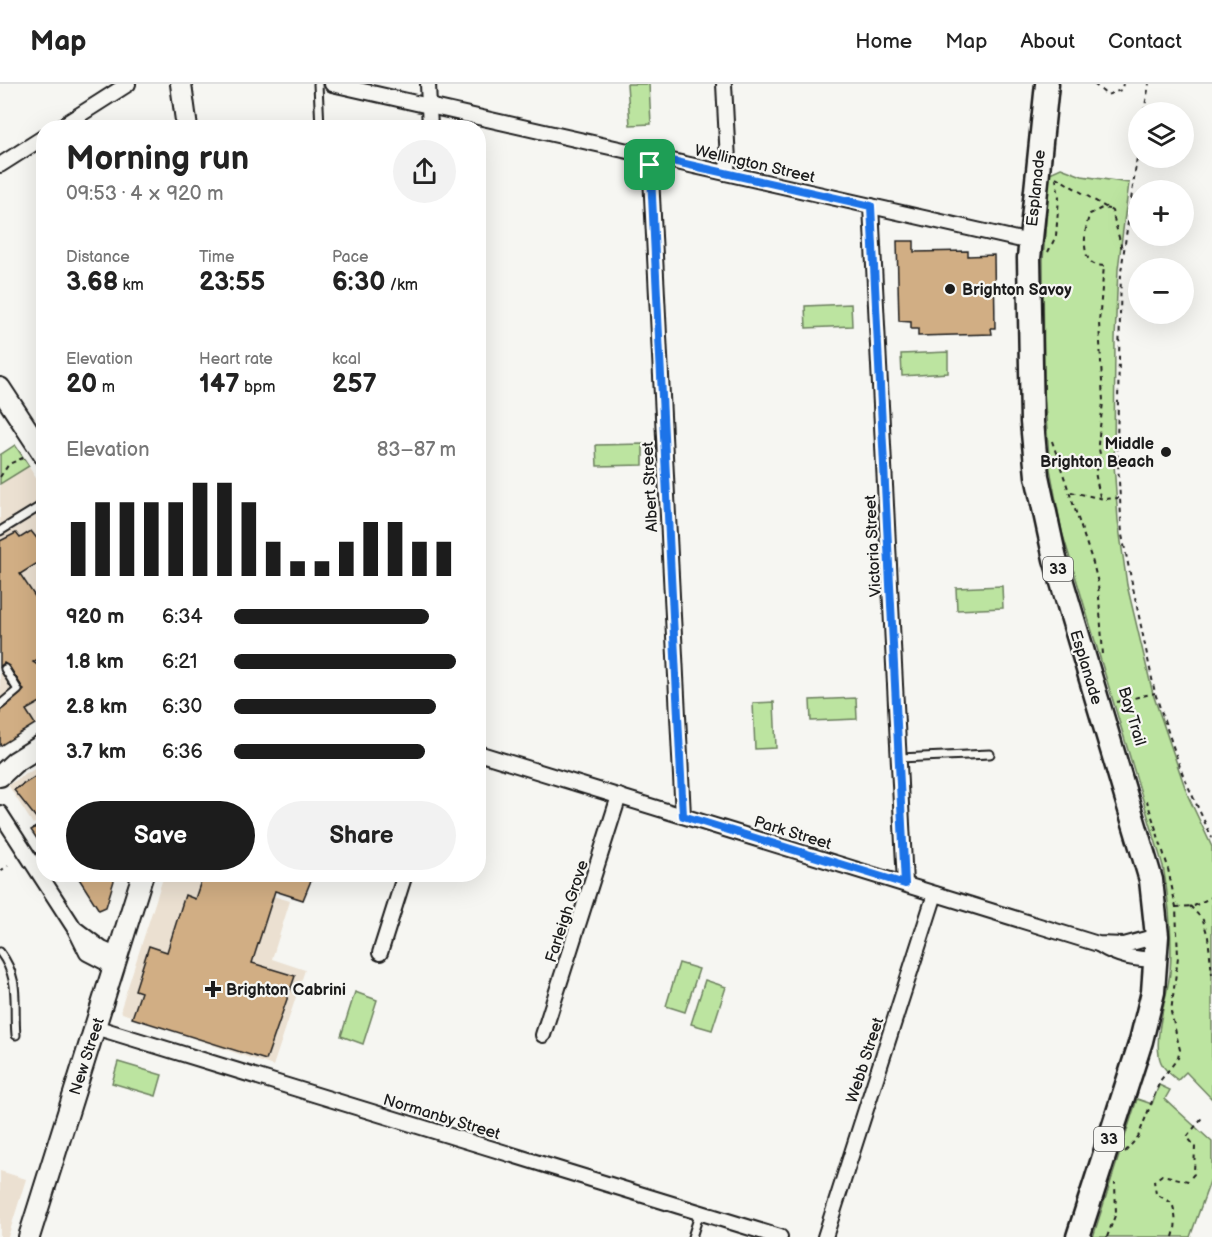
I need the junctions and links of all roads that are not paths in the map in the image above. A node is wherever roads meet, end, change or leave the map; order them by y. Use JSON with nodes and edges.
{"nodes":[{"id":1,"x":128,"y":84,"type":"edge"},
{"id":2,"x":181,"y":84,"type":"edge"},
{"id":3,"x":191,"y":84,"type":"edge"},
{"id":4,"x":318,"y":84,"type":"edge"},
{"id":5,"x":332,"y":84,"type":"edge"},
{"id":6,"x":428,"y":84,"type":"edge"},
{"id":7,"x":724,"y":84,"type":"edge"},
{"id":8,"x":1047,"y":84,"type":"edge"},
{"id":9,"x":428,"y":106,"type":"junction"},
{"id":10,"x":72,"y":120,"type":"edge"},
{"id":11,"x":187,"y":120,"type":"edge"},
{"id":12,"x":187,"y":120,"type":"edge"},
{"id":13,"x":320,"y":120,"type":"edge"},
{"id":14,"x":429,"y":120,"type":"edge"},
{"id":15,"x":36,"y":142,"type":"edge"},
{"id":16,"x":650,"y":156,"type":"junction"},
{"id":17,"x":0,"y":165,"type":"edge"},
{"id":18,"x":726,"y":173,"type":"junction"},
{"id":19,"x":871,"y":206,"type":"junction"},
{"id":20,"x":1030,"y":242,"type":"junction"},
{"id":21,"x":0,"y":388,"type":"edge"},
{"id":22,"x":34,"y":456,"type":"edge"},
{"id":23,"x":36,"y":509,"type":"edge"},
{"id":24,"x":0,"y":531,"type":"edge"},
{"id":25,"x":6,"y":669,"type":"dead end"},
{"id":26,"x":0,"y":705,"type":"edge"},
{"id":27,"x":36,"y":749,"type":"edge"},
{"id":28,"x":990,"y":754,"type":"dead end"},
{"id":29,"x":486,"y":755,"type":"edge"},
{"id":30,"x":899,"y":758,"type":"junction"},
{"id":31,"x":8,"y":765,"type":"edge"},
{"id":32,"x":0,"y":776,"type":"edge"},
{"id":33,"x":620,"y":796,"type":"junction"},
{"id":34,"x":683,"y":816,"type":"junction"},
{"id":35,"x":2,"y":819,"type":"edge"},
{"id":36,"x":36,"y":870,"type":"edge"},
{"id":37,"x":44,"y":882,"type":"edge"},
{"id":38,"x":141,"y":882,"type":"edge"},
{"id":39,"x":402,"y":882,"type":"edge"},
{"id":40,"x":905,"y":884,"type":"junction"},
{"id":41,"x":935,"y":894,"type":"junction"},
{"id":42,"x":1157,"y":936,"type":"junction"},
{"id":43,"x":1098,"y":944,"type":"junction"},
{"id":44,"x":0,"y":952,"type":"edge"},
{"id":45,"x":380,"y":954,"type":"dead end"},
{"id":46,"x":1156,"y":960,"type":"junction"},
{"id":47,"x":116,"y":962,"type":"junction"},
{"id":48,"x":95,"y":1027,"type":"junction"},
{"id":49,"x":16,"y":1035,"type":"dead end"},
{"id":50,"x":543,"y":1035,"type":"dead end"},
{"id":51,"x":700,"y":1212,"type":"junction"},
{"id":52,"x":29,"y":1237,"type":"edge"},
{"id":53,"x":693,"y":1237,"type":"edge"},
{"id":54,"x":780,"y":1237,"type":"edge"},
{"id":55,"x":825,"y":1237,"type":"edge"},
{"id":56,"x":1078,"y":1237,"type":"edge"}],
"edges":[{"from":1,"to":10,"type":"street"},
{"from":2,"to":11,"type":"main road"},
{"from":3,"to":12,"type":"main road"},
{"from":4,"to":13,"type":"lane"},
{"from":5,"to":9,"type":"street","name":"Wellington Street"},
{"from":6,"to":9,"type":"street"},
{"from":7,"to":18,"type":"street"},
{"from":8,"to":20,"type":"main road","name":"Esplanade","number":"33"},
{"from":9,"to":14,"type":"street"},
{"from":9,"to":16,"type":"street","name":"Wellington Street"},
{"from":15,"to":17,"type":"street"},
{"from":16,"to":18,"type":"street","name":"Wellington Street"},
{"from":16,"to":34,"type":"street","name":"Albert Street"},
{"from":18,"to":19,"type":"street","name":"Wellington Street"},
{"from":19,"to":20,"type":"street","name":"Wellington Street"},
{"from":19,"to":30,"type":"street","name":"Victoria Street"},
{"from":20,"to":42,"type":"main road","name":"Esplanade","number":"33"},
{"from":21,"to":22,"type":"main road"},
{"from":23,"to":24,"type":"lane"},
{"from":25,"to":26,"type":"lane"},
{"from":27,"to":31,"type":"main road"},
{"from":28,"to":30,"type":"lane"},
{"from":29,"to":33,"type":"street","name":"Park Street"},
{"from":30,"to":40,"type":"street","name":"Victoria Street"},
{"from":31,"to":32,"type":"main road"},
{"from":33,"to":34,"type":"street","name":"Park Street"},
{"from":33,"to":50,"type":"street","name":"Farleigh Grove"},
{"from":34,"to":40,"type":"street","name":"Park Street"},
{"from":35,"to":36,"type":"street"},
{"from":37,"to":47,"type":"street"},
{"from":38,"to":47,"type":"main road","name":"New Street"},
{"from":39,"to":45,"type":"street"},
{"from":40,"to":41,"type":"street","name":"Park Street"},
{"from":41,"to":43,"type":"street","name":"Park Street"},
{"from":41,"to":55,"type":"street","name":"Webb Street"},
{"from":42,"to":43,"type":"street","name":"Park Street"},
{"from":42,"to":46,"type":"main road","name":"Esplanade","number":"33"},
{"from":43,"to":46,"type":"street","name":"Park Street"},
{"from":44,"to":49,"type":"lane"},
{"from":46,"to":56,"type":"main road","name":"Esplanade","number":"33"},
{"from":47,"to":48,"type":"main road","name":"New Street"},
{"from":48,"to":51,"type":"street","name":"Normanby Street"},
{"from":48,"to":52,"type":"main road","name":"New Street"},
{"from":51,"to":53,"type":"lane"},
{"from":51,"to":54,"type":"street","name":"Normanby Street"}]}
